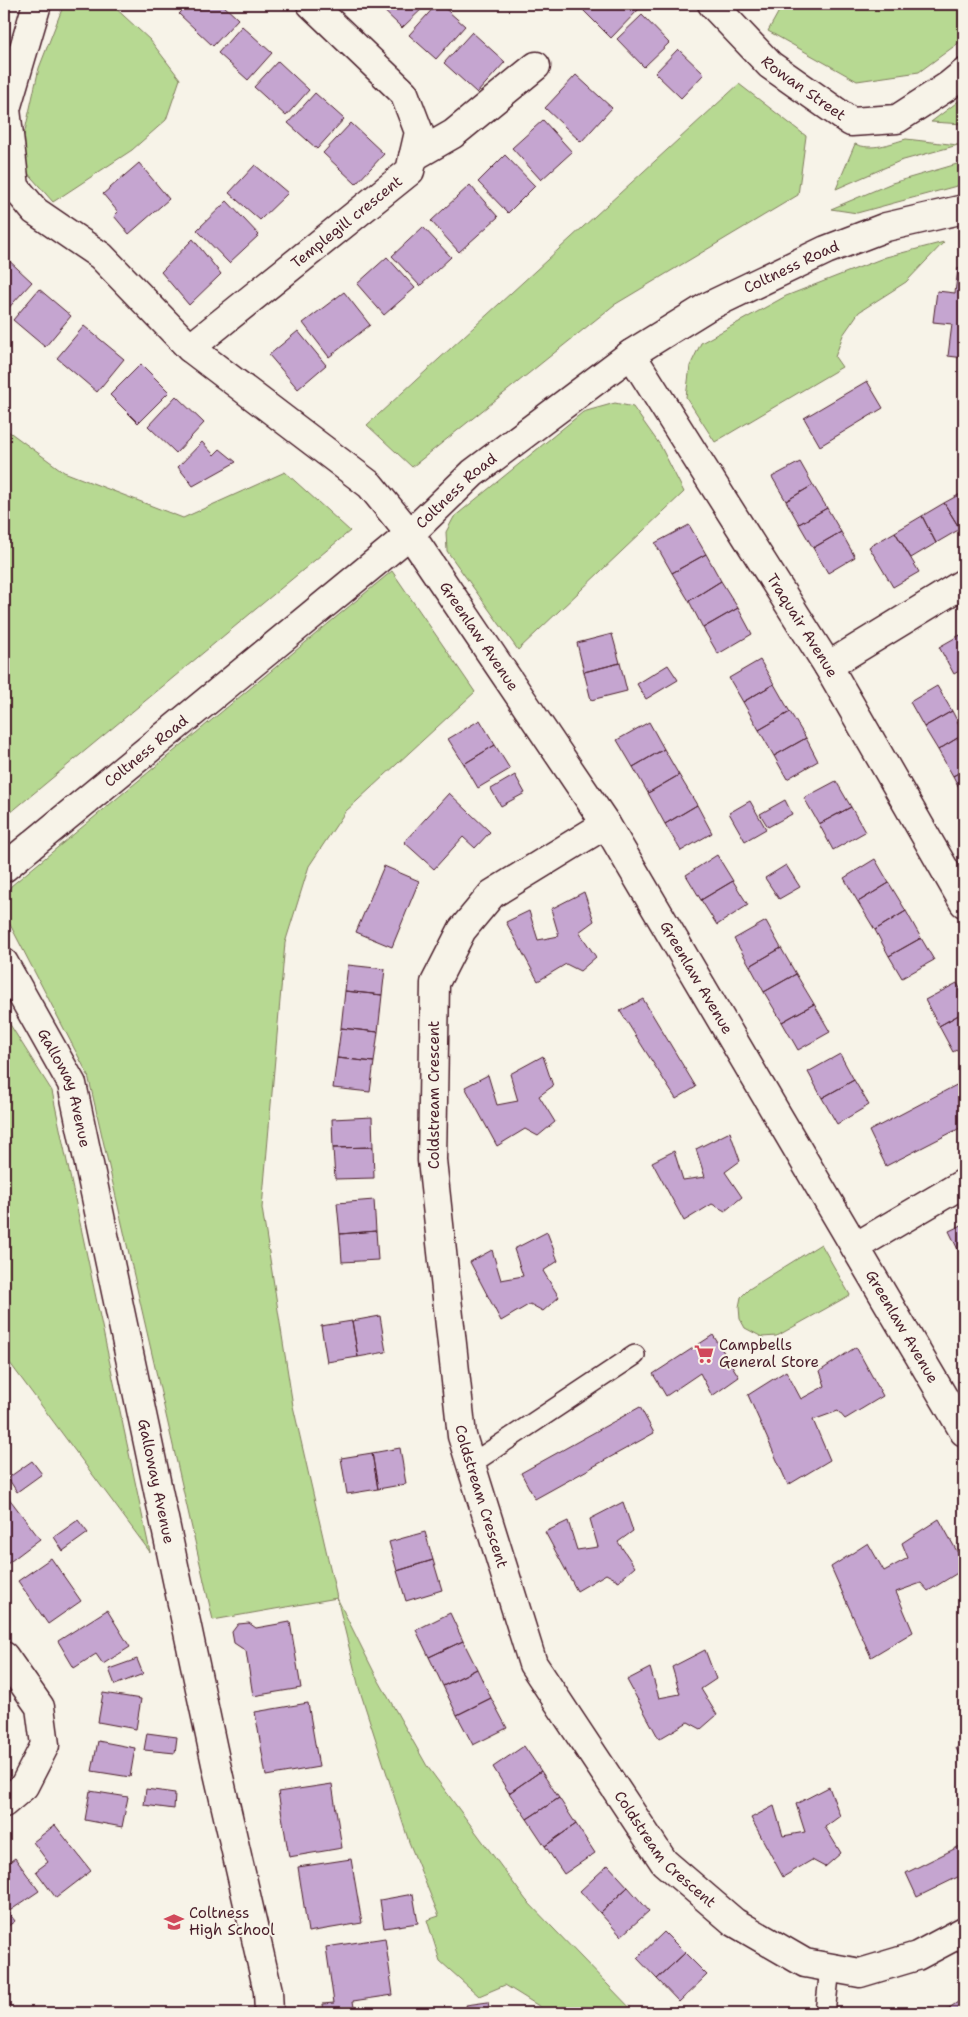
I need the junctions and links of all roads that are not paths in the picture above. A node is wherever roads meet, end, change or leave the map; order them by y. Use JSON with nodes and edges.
{"nodes":[{"id":1,"x":37,"y":4,"type":"edge"},
{"id":2,"x":311,"y":4,"type":"edge"},
{"id":3,"x":712,"y":4,"type":"edge"},
{"id":4,"x":536,"y":66,"type":"dead end"},
{"id":5,"x":964,"y":73,"type":"edge"},
{"id":6,"x":413,"y":157,"type":"junction"},
{"id":7,"x":964,"y":208,"type":"edge"},
{"id":8,"x":190,"y":348,"type":"junction"},
{"id":9,"x":631,"y":354,"type":"junction"},
{"id":10,"x":410,"y":534,"type":"junction"},
{"id":11,"x":964,"y":583,"type":"edge"},
{"id":12,"x":828,"y":666,"type":"junction"},
{"id":13,"x":606,"y":824,"type":"junction"},
{"id":14,"x":4,"y":868,"type":"edge"},
{"id":15,"x":964,"y":902,"type":"edge"},
{"id":16,"x":4,"y":964,"type":"edge"},
{"id":17,"x":964,"y":1183,"type":"edge"},
{"id":18,"x":855,"y":1247,"type":"junction"},
{"id":19,"x":634,"y":1355,"type":"dead end"},
{"id":20,"x":964,"y":1432,"type":"edge"},
{"id":21,"x":471,"y":1464,"type":"junction"},
{"id":22,"x":4,"y":1656,"type":"edge"},
{"id":23,"x":4,"y":1803,"type":"edge"},
{"id":24,"x":964,"y":1931,"type":"edge"},
{"id":25,"x":830,"y":1968,"type":"junction"},
{"id":26,"x":269,"y":2013,"type":"edge"},
{"id":27,"x":825,"y":2013,"type":"edge"}],
"edges":[{"from":1,"to":8,"type":"street"},
{"from":2,"to":6,"type":"street","name":"Templegill crescent"},
{"from":3,"to":5,"type":"street","name":"Rowan Street"},
{"from":4,"to":6,"type":"street"},
{"from":6,"to":8,"type":"street","name":"Templegill crescent"},
{"from":7,"to":9,"type":"street","name":"Coltness Road"},
{"from":8,"to":10,"type":"street"},
{"from":9,"to":10,"type":"street","name":"Coltness Road"},
{"from":9,"to":12,"type":"street","name":"Traquair Avenue"},
{"from":10,"to":13,"type":"street","name":"Greenlaw Avenue"},
{"from":10,"to":14,"type":"street","name":"Coltness Road"},
{"from":11,"to":12,"type":"street"},
{"from":12,"to":15,"type":"street","name":"Traquair Avenue"},
{"from":13,"to":18,"type":"street","name":"Greenlaw Avenue"},
{"from":13,"to":21,"type":"street","name":"Coldstream Crescent"},
{"from":16,"to":26,"type":"street","name":"Galloway Avenue"},
{"from":17,"to":18,"type":"street"},
{"from":18,"to":20,"type":"street","name":"Greenlaw Avenue"},
{"from":19,"to":21,"type":"lane"},
{"from":21,"to":25,"type":"street","name":"Coldstream Crescent"},
{"from":22,"to":23,"type":"street"},
{"from":24,"to":25,"type":"street","name":"Coldstream Crescent"},
{"from":25,"to":27,"type":"lane"}]}
